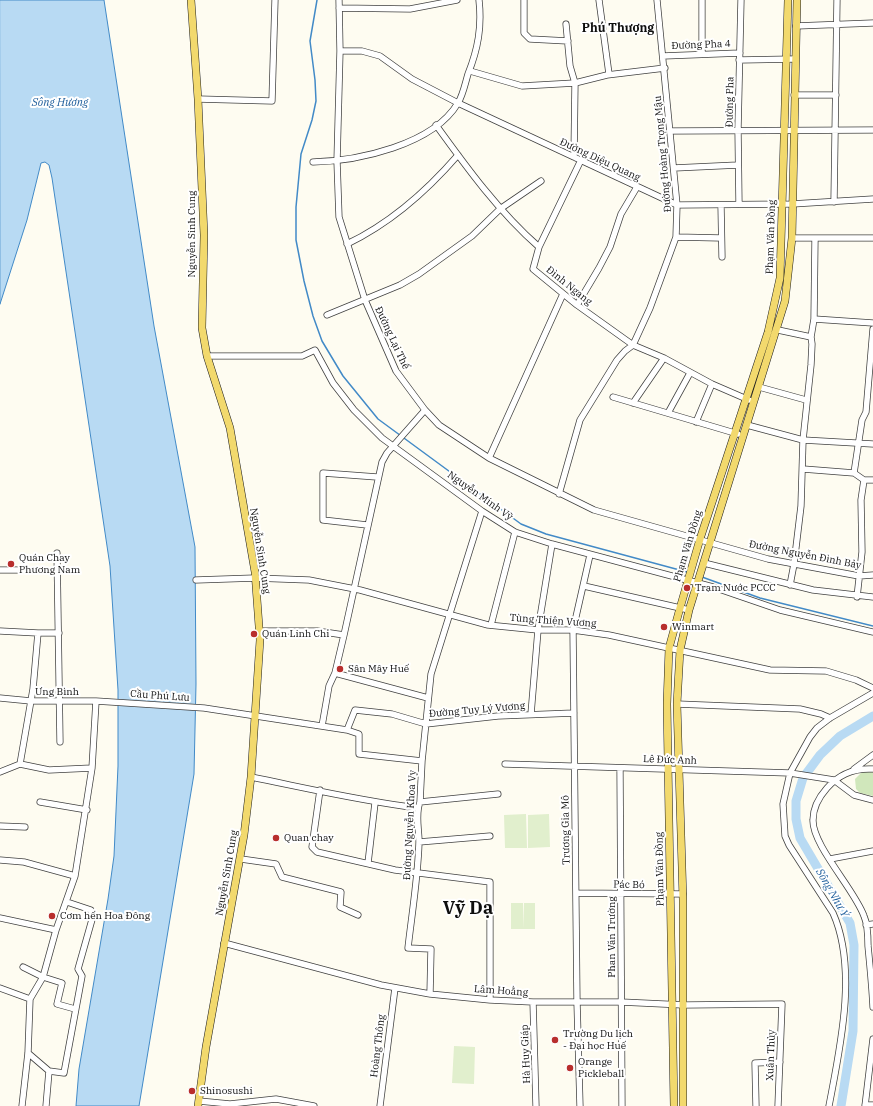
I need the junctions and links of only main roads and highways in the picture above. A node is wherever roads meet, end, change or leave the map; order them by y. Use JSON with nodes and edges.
{"nodes":[{"id":1,"x":191,"y":0,"type":"edge"},
{"id":2,"x":788,"y":0,"type":"edge"},
{"id":3,"x":797,"y":0,"type":"edge"},
{"id":4,"x":198,"y":1104,"type":"edge"},
{"id":5,"x":674,"y":1106,"type":"edge"},
{"id":6,"x":683,"y":1106,"type":"edge"}],
"edges":[{"from":1,"to":4,"type":"main road","name":"Nguyễn Sinh Cung"},
{"from":2,"to":5,"type":"main road","name":"Phạm Văn Đồng"},
{"from":3,"to":6,"type":"main road","name":"Phạm Văn Đồng"}]}
